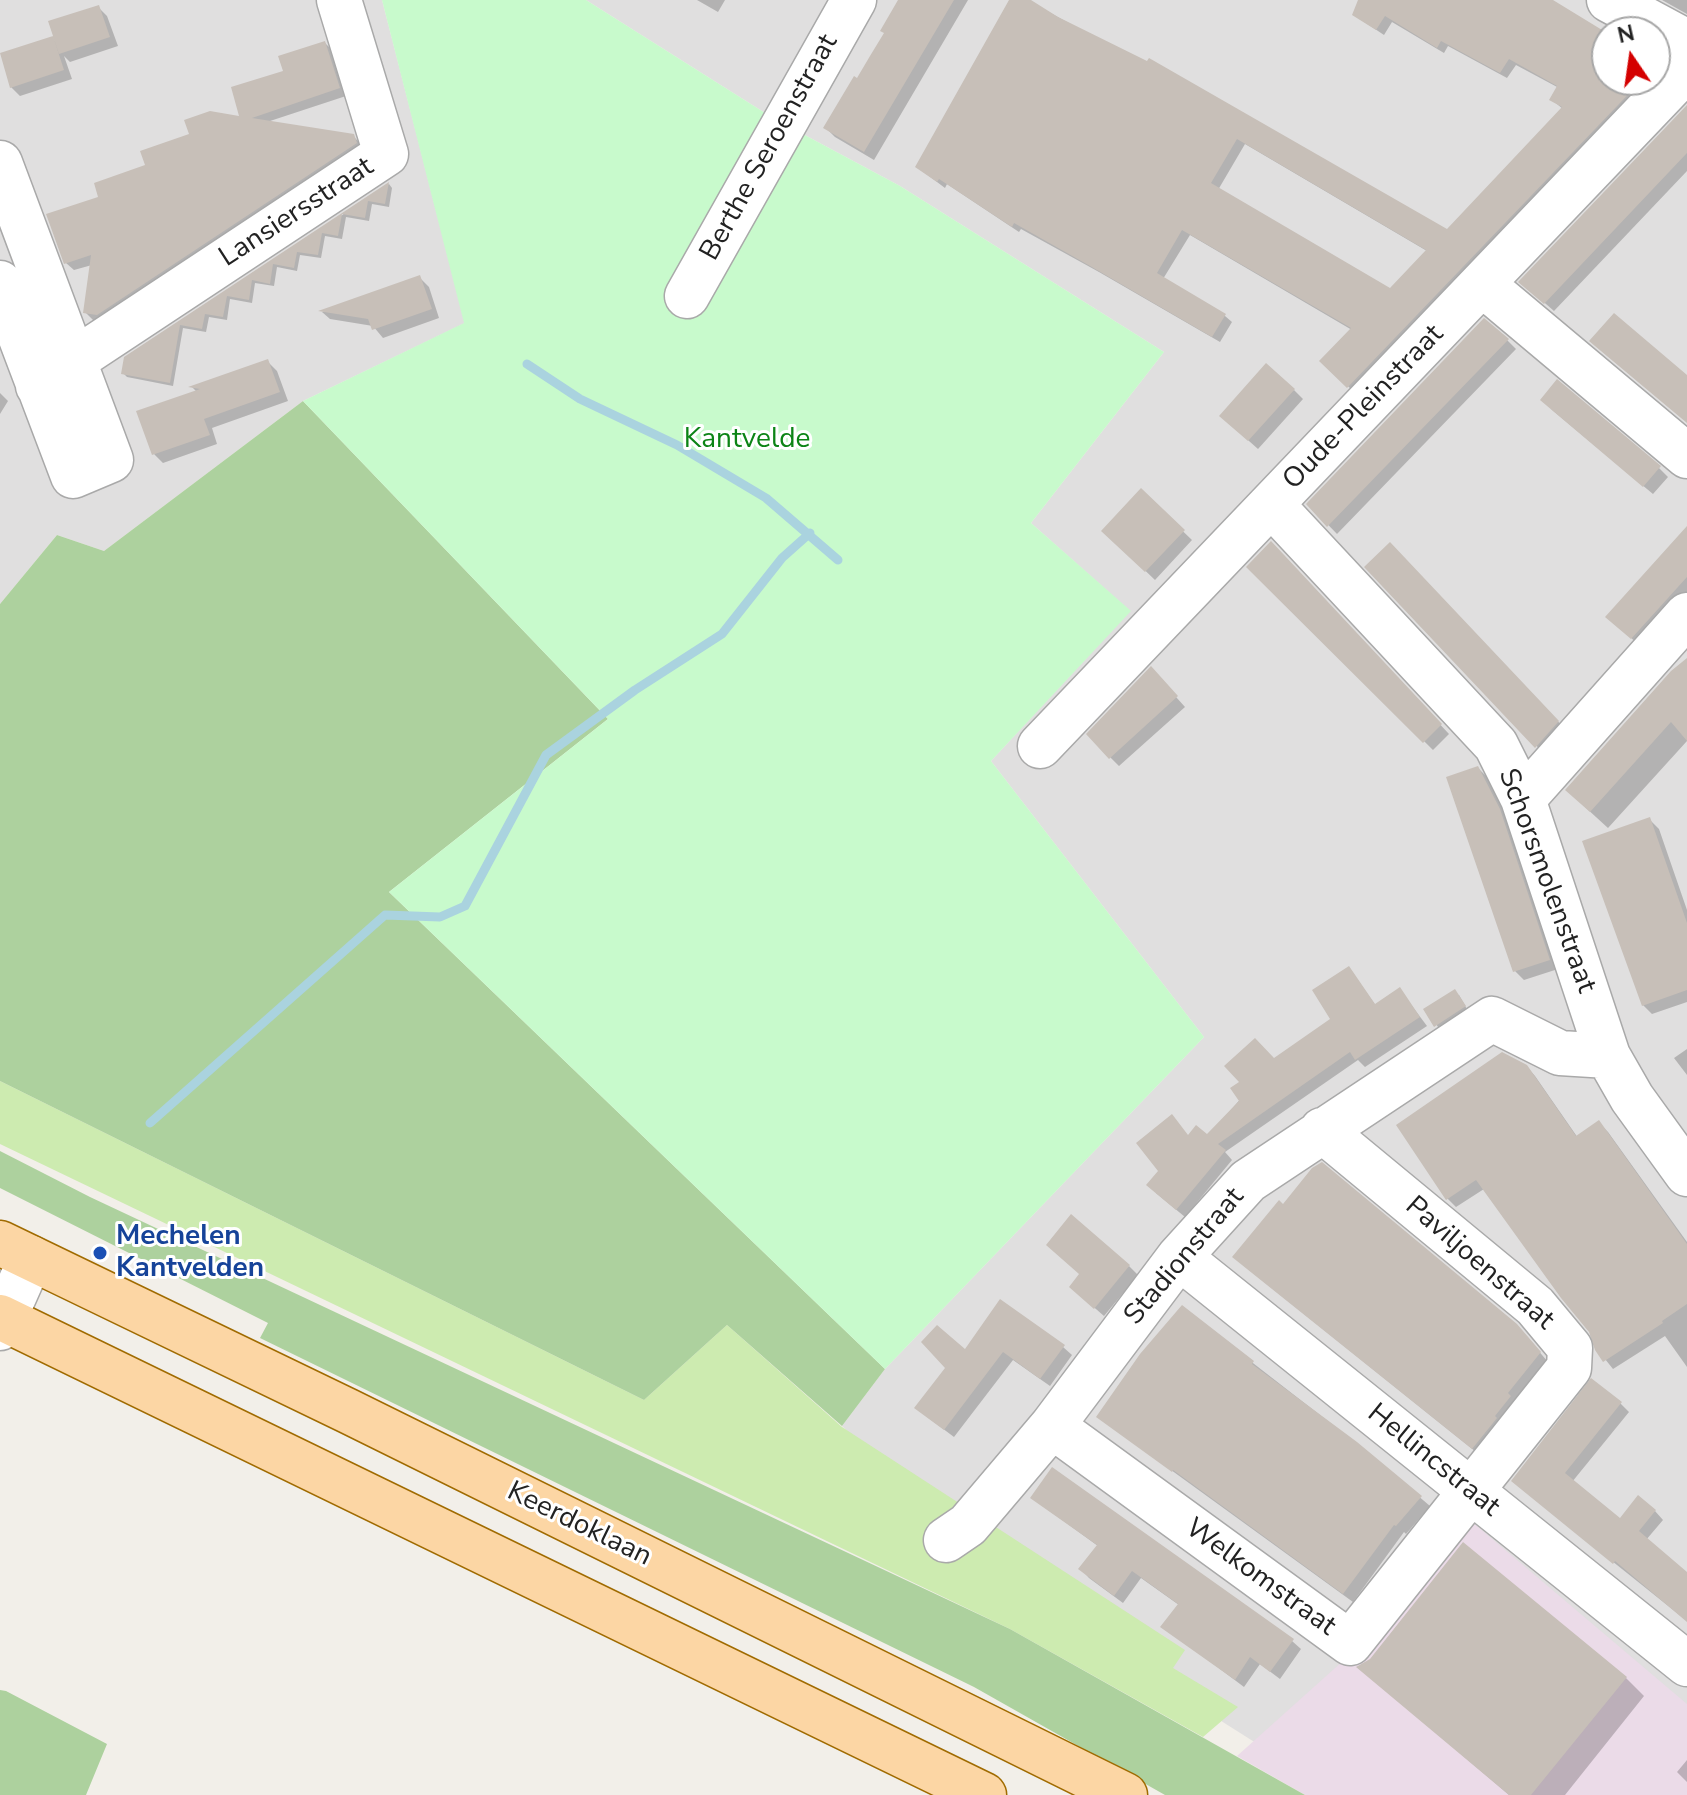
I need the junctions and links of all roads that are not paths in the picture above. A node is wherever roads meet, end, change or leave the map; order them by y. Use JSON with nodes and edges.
{"nodes":[{"id":1,"x":339,"y":0,"type":"edge"},
{"id":2,"x":854,"y":0,"type":"edge"},
{"id":3,"x":1609,"y":0,"type":"edge"},
{"id":4,"x":1687,"y":42,"type":"edge"},
{"id":5,"x":1687,"y":69,"type":"edge"},
{"id":6,"x":0,"y":163,"type":"edge"},
{"id":7,"x":10,"y":281,"type":"edge"},
{"id":8,"x":1482,"y":284,"type":"junction"},
{"id":9,"x":687,"y":296,"type":"dead end"},
{"id":10,"x":73,"y":361,"type":"junction"},
{"id":11,"x":38,"y":386,"type":"junction"},
{"id":12,"x":1687,"y":456,"type":"edge"},
{"id":13,"x":1272,"y":505,"type":"junction"},
{"id":14,"x":1687,"y":615,"type":"edge"},
{"id":15,"x":1040,"y":746,"type":"dead end"},
{"id":16,"x":1523,"y":799,"type":"junction"},
{"id":17,"x":1608,"y":1056,"type":"junction"},
{"id":18,"x":1322,"y":1130,"type":"junction"},
{"id":19,"x":1687,"y":1174,"type":"edge"},
{"id":20,"x":16,"y":1251,"type":"edge"},
{"id":21,"x":1179,"y":1257,"type":"junction"},
{"id":22,"x":1,"y":1322,"type":"edge"},
{"id":23,"x":1052,"y":1426,"type":"junction"},
{"id":24,"x":1470,"y":1491,"type":"junction"},
{"id":25,"x":946,"y":1540,"type":"dead end"},
{"id":26,"x":1687,"y":1664,"type":"edge"},
{"id":27,"x":984,"y":1795,"type":"edge"},
{"id":28,"x":1125,"y":1795,"type":"edge"}],
"edges":[{"from":1,"to":10,"type":"street","name":"Lansiersstraat"},
{"from":2,"to":9,"type":"street","name":"Berthe Seroenstraat"},
{"from":3,"to":4,"type":"street"},
{"from":5,"to":8,"type":"street","name":"Oude-Pleinstraat"},
{"from":6,"to":7,"type":"street"},
{"from":7,"to":10,"type":"street"},
{"from":7,"to":11,"type":"street"},
{"from":8,"to":12,"type":"street"},
{"from":8,"to":13,"type":"street","name":"Oude-Pleinstraat"},
{"from":10,"to":11,"type":"street","name":"Lansiersstraat"},
{"from":10,"to":11,"type":"street"},
{"from":13,"to":15,"type":"street","name":"Oude-Pleinstraat"},
{"from":13,"to":16,"type":"street","name":"Schorsmolenstraat"},
{"from":14,"to":16,"type":"street"},
{"from":16,"to":17,"type":"street","name":"Schorsmolenstraat"},
{"from":17,"to":18,"type":"street","name":"Stadionstraat"},
{"from":17,"to":19,"type":"street","name":"Schorsmolenstraat"},
{"from":18,"to":21,"type":"street","name":"Stadionstraat"},
{"from":18,"to":24,"type":"street","name":"Paviljoenstraat"},
{"from":20,"to":22,"type":"street"},
{"from":20,"to":28,"type":"main road","name":"Keerdoklaan"},
{"from":21,"to":23,"type":"street","name":"Stadionstraat"},
{"from":21,"to":24,"type":"street","name":"Hellincstraat"},
{"from":22,"to":27,"type":"main road"},
{"from":23,"to":24,"type":"street","name":"Welkomstraat"},
{"from":23,"to":25,"type":"street","name":"Stadionstraat"},
{"from":24,"to":26,"type":"street","name":"Hellincstraat"}]}
